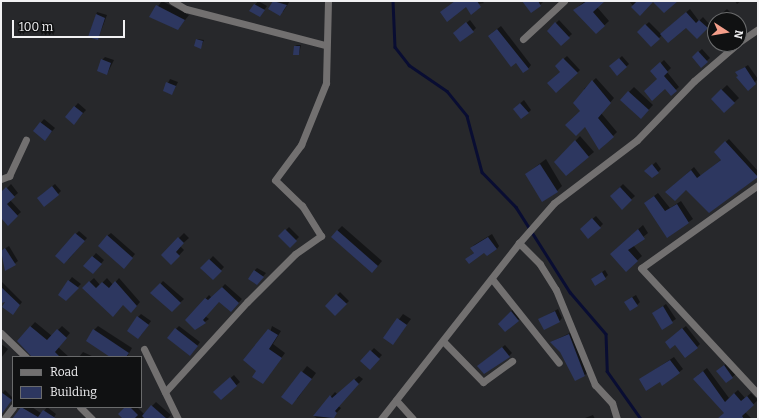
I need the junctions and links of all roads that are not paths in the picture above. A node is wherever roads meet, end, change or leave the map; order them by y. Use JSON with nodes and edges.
{"nodes":[{"id":1,"x":172,"y":1,"type":"edge"},
{"id":2,"x":328,"y":1,"type":"edge"},
{"id":3,"x":564,"y":1,"type":"edge"},
{"id":4,"x":758,"y":29,"type":"edge"},
{"id":5,"x":747,"y":37,"type":"edge"},
{"id":6,"x":523,"y":39,"type":"dead end"},
{"id":7,"x":325,"y":46,"type":"junction"},
{"id":8,"x":728,"y":52,"type":"edge"},
{"id":9,"x":26,"y":140,"type":"dead end"},
{"id":10,"x":1,"y":179,"type":"edge"},
{"id":11,"x":758,"y":185,"type":"edge"},
{"id":12,"x":519,"y":243,"type":"junction"},
{"id":13,"x":492,"y":279,"type":"junction"},
{"id":14,"x":1,"y":333,"type":"edge"},
{"id":15,"x":444,"y":342,"type":"junction"},
{"id":16,"x":144,"y":349,"type":"dead end"},
{"id":17,"x":25,"y":356,"type":"edge"},
{"id":18,"x":512,"y":360,"type":"dead end"},
{"id":19,"x":559,"y":364,"type":"dead end"},
{"id":20,"x":165,"y":392,"type":"junction"},
{"id":21,"x":758,"y":394,"type":"edge"},
{"id":22,"x":396,"y":400,"type":"junction"},
{"id":23,"x":12,"y":408,"type":"edge"},
{"id":24,"x":81,"y":408,"type":"edge"},
{"id":25,"x":178,"y":418,"type":"edge"},
{"id":26,"x":4,"y":419,"type":"edge"},
{"id":27,"x":92,"y":419,"type":"edge"},
{"id":28,"x":381,"y":419,"type":"edge"},
{"id":29,"x":413,"y":419,"type":"edge"},
{"id":30,"x":617,"y":419,"type":"edge"}],
"edges":[{"from":1,"to":7,"type":"street"},
{"from":2,"to":7,"type":"street"},
{"from":3,"to":6,"type":"street"},
{"from":4,"to":5,"type":"street"},
{"from":7,"to":20,"type":"street"},
{"from":8,"to":12,"type":"street"},
{"from":9,"to":10,"type":"street"},
{"from":11,"to":21,"type":"street"},
{"from":12,"to":13,"type":"street"},
{"from":12,"to":30,"type":"street"},
{"from":13,"to":15,"type":"street"},
{"from":13,"to":19,"type":"street"},
{"from":14,"to":17,"type":"street"},
{"from":15,"to":18,"type":"street"},
{"from":15,"to":22,"type":"street"},
{"from":16,"to":20,"type":"street"},
{"from":20,"to":25,"type":"street"},
{"from":22,"to":28,"type":"street"},
{"from":22,"to":29,"type":"street"},
{"from":23,"to":26,"type":"street"},
{"from":24,"to":27,"type":"street"}]}
